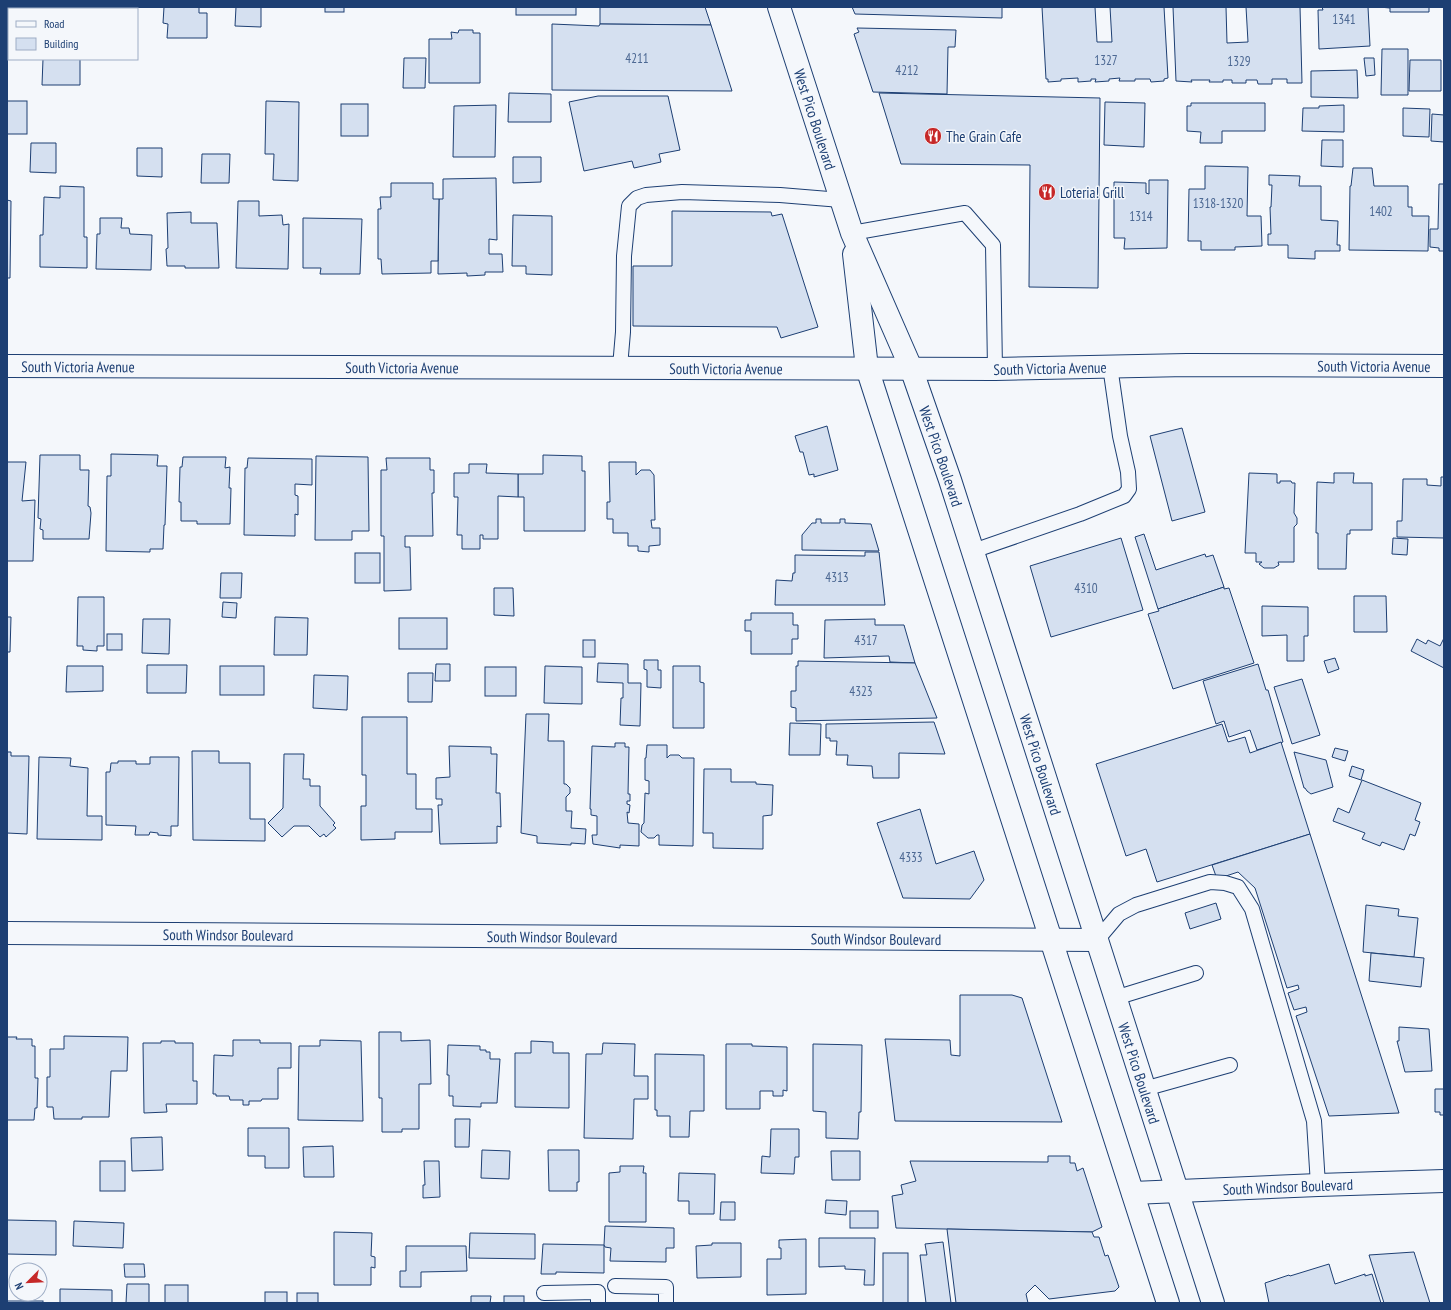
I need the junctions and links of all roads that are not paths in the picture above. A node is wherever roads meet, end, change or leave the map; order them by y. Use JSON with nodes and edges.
{"nodes":[{"id":1,"x":779,"y":7,"type":"edge"},
{"id":2,"x":841,"y":200,"type":"junction"},
{"id":3,"x":852,"y":232,"type":"junction"},
{"id":4,"x":7,"y":366,"type":"edge"},
{"id":5,"x":1110,"y":366,"type":"junction"},
{"id":6,"x":1444,"y":366,"type":"edge"},
{"id":7,"x":620,"y":367,"type":"junction"},
{"id":8,"x":867,"y":368,"type":"junction"},
{"id":9,"x":911,"y":368,"type":"junction"},
{"id":10,"x":995,"y":369,"type":"junction"},
{"id":11,"x":973,"y":551,"type":"junction"},
{"id":12,"x":7,"y":933,"type":"edge"},
{"id":13,"x":1051,"y":940,"type":"junction"},
{"id":14,"x":1096,"y":940,"type":"junction"},
{"id":15,"x":1196,"y":973,"type":"dead end"},
{"id":16,"x":1115,"y":998,"type":"junction"},
{"id":17,"x":1230,"y":1065,"type":"dead end"},
{"id":18,"x":1144,"y":1089,"type":"junction"},
{"id":19,"x":1444,"y":1181,"type":"edge"},
{"id":20,"x":1318,"y":1185,"type":"junction"},
{"id":21,"x":1177,"y":1191,"type":"junction"},
{"id":22,"x":1133,"y":1193,"type":"junction"},
{"id":23,"x":614,"y":1286,"type":"dead end"},
{"id":24,"x":544,"y":1293,"type":"dead end"},
{"id":25,"x":598,"y":1303,"type":"edge"},
{"id":26,"x":666,"y":1303,"type":"edge"},
{"id":27,"x":1168,"y":1303,"type":"edge"},
{"id":28,"x":1213,"y":1303,"type":"edge"}],
"edges":[{"from":1,"to":2,"type":"street","name":"West Pico Boulevard"},
{"from":2,"to":3,"type":"street","name":"West Pico Boulevard"},
{"from":2,"to":7,"type":"lane"},
{"from":3,"to":8,"type":"street","name":"West Pico Boulevard"},
{"from":3,"to":9,"type":"street","name":"West Pico Boulevard"},
{"from":3,"to":10,"type":"lane"},
{"from":4,"to":7,"type":"street","name":"South Victoria Avenue"},
{"from":5,"to":6,"type":"street","name":"South Victoria Avenue"},
{"from":5,"to":10,"type":"street","name":"South Victoria Avenue"},
{"from":5,"to":11,"type":"lane"},
{"from":7,"to":8,"type":"street","name":"South Victoria Avenue"},
{"from":8,"to":9,"type":"street","name":"South Victoria Avenue"},
{"from":8,"to":13,"type":"street","name":"West Pico Boulevard"},
{"from":9,"to":10,"type":"street","name":"South Victoria Avenue"},
{"from":9,"to":11,"type":"street","name":"West Pico Boulevard"},
{"from":11,"to":14,"type":"street","name":"West Pico Boulevard"},
{"from":12,"to":13,"type":"street","name":"South Windsor Boulevard"},
{"from":13,"to":14,"type":"street","name":"South Windsor Boulevard"},
{"from":13,"to":22,"type":"street","name":"West Pico Boulevard"},
{"from":14,"to":16,"type":"street","name":"West Pico Boulevard"},
{"from":14,"to":20,"type":"lane"},
{"from":15,"to":16,"type":"lane"},
{"from":16,"to":18,"type":"street","name":"West Pico Boulevard"},
{"from":17,"to":18,"type":"lane"},
{"from":18,"to":21,"type":"street","name":"West Pico Boulevard"},
{"from":19,"to":20,"type":"street","name":"South Windsor Boulevard"},
{"from":20,"to":21,"type":"street","name":"South Windsor Boulevard"},
{"from":21,"to":22,"type":"street","name":"South Windsor Boulevard"},
{"from":21,"to":28,"type":"street","name":"West Pico Boulevard"},
{"from":22,"to":27,"type":"street","name":"West Pico Boulevard"},
{"from":23,"to":26,"type":"lane"},
{"from":24,"to":25,"type":"lane"}]}
